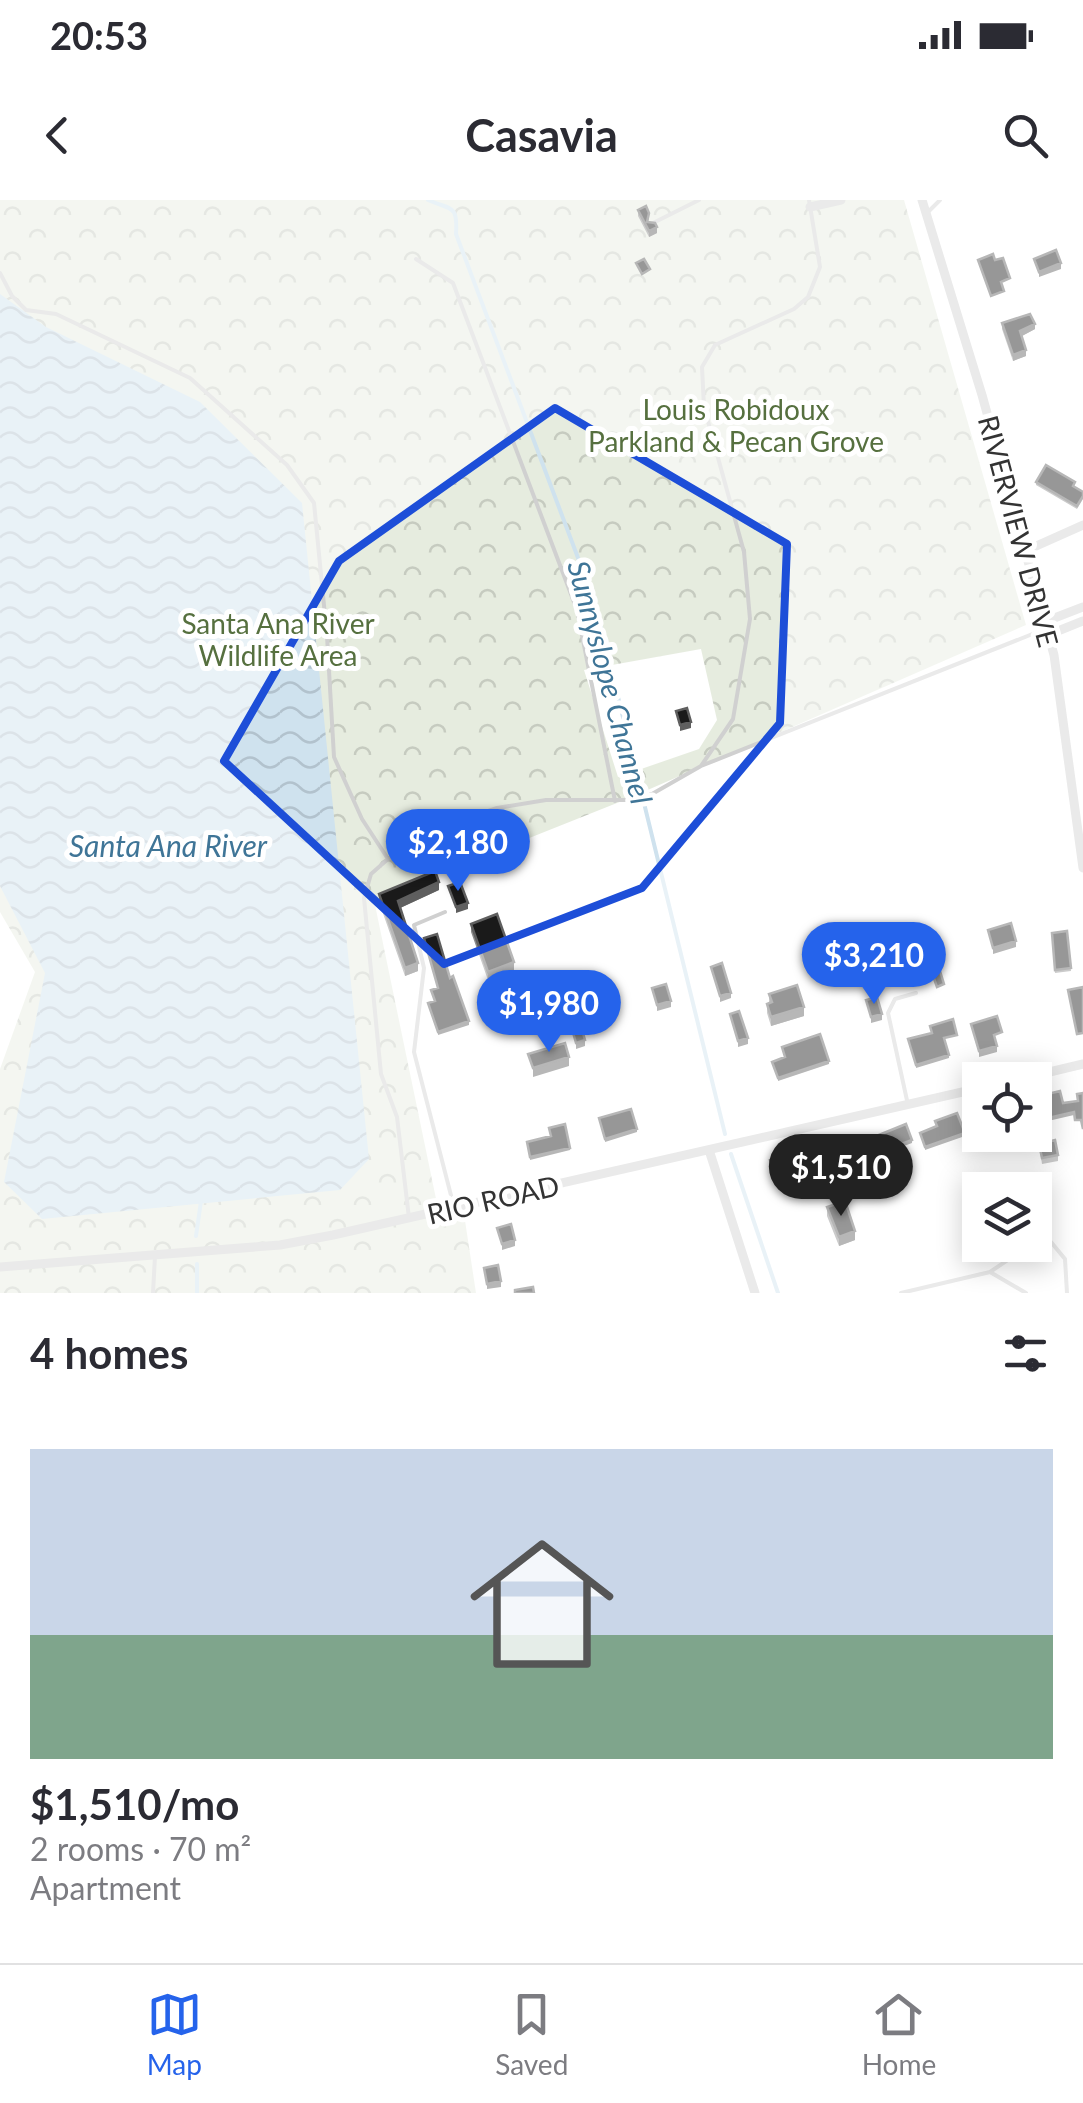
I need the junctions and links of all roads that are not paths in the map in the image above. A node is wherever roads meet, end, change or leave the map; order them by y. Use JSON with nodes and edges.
{"nodes":[{"id":1,"x":699,"y":200,"type":"edge"},
{"id":2,"x":841,"y":200,"type":"edge"},
{"id":3,"x":922,"y":200,"type":"edge"},
{"id":4,"x":940,"y":200,"type":"edge"},
{"id":5,"x":809,"y":204,"type":"edge"},
{"id":6,"x":926,"y":214,"type":"junction"},
{"id":7,"x":651,"y":224,"type":"edge"},
{"id":8,"x":416,"y":258,"type":"dead end"},
{"id":9,"x":0,"y":273,"type":"edge"},
{"id":10,"x":1083,"y":525,"type":"edge"},
{"id":11,"x":1025,"y":551,"type":"junction"},
{"id":12,"x":1083,"y":607,"type":"edge"},
{"id":13,"x":1083,"y":620,"type":"edge"},
{"id":14,"x":1046,"y":628,"type":"junction"},
{"id":15,"x":701,"y":766,"type":"junction"},
{"id":16,"x":615,"y":801,"type":"junction"},
{"id":17,"x":388,"y":859,"type":"junction"},
{"id":18,"x":1083,"y":868,"type":"edge"},
{"id":19,"x":445,"y":912,"type":"dead end"},
{"id":20,"x":916,"y":992,"type":"dead end"},
{"id":21,"x":1083,"y":1064,"type":"edge"},
{"id":22,"x":1052,"y":1071,"type":"edge"},
{"id":23,"x":962,"y":1092,"type":"edge"},
{"id":24,"x":908,"y":1105,"type":"junction"},
{"id":25,"x":709,"y":1150,"type":"junction"},
{"id":26,"x":454,"y":1208,"type":"junction"},
{"id":27,"x":409,"y":1218,"type":"junction"},
{"id":28,"x":1052,"y":1243,"type":"edge"},
{"id":29,"x":155,"y":1256,"type":"junction"},
{"id":30,"x":1005,"y":1262,"type":"edge"},
{"id":31,"x":0,"y":1267,"type":"edge"},
{"id":32,"x":990,"y":1272,"type":"junction"},
{"id":33,"x":153,"y":1293,"type":"edge"},
{"id":34,"x":755,"y":1293,"type":"edge"},
{"id":35,"x":901,"y":1293,"type":"edge"},
{"id":36,"x":1026,"y":1293,"type":"edge"},
{"id":37,"x":1067,"y":1293,"type":"edge"}],
"edges":[{"from":1,"to":7,"type":"lane"},
{"from":2,"to":5,"type":"street"},
{"from":3,"to":6,"type":"street","name":"RIVERVIEW DRIVE"},
{"from":4,"to":6,"type":"lane"},
{"from":5,"to":15,"type":"lane"},
{"from":6,"to":11,"type":"street","name":"RIVERVIEW DRIVE"},
{"from":8,"to":16,"type":"lane"},
{"from":9,"to":17,"type":"lane"},
{"from":10,"to":11,"type":"street"},
{"from":11,"to":14,"type":"street","name":"RIVERVIEW DRIVE"},
{"from":12,"to":14,"type":"street"},
{"from":13,"to":14,"type":"street"},
{"from":14,"to":15,"type":"lane"},
{"from":14,"to":18,"type":"street","name":"RIVERVIEW DRIVE"},
{"from":15,"to":16,"type":"lane"},
{"from":16,"to":17,"type":"lane"},
{"from":17,"to":27,"type":"lane"},
{"from":19,"to":26,"type":"lane"},
{"from":20,"to":24,"type":"lane"},
{"from":21,"to":22,"type":"street"},
{"from":23,"to":24,"type":"street","name":"RIO ROAD"},
{"from":24,"to":25,"type":"street","name":"RIO ROAD"},
{"from":25,"to":26,"type":"street","name":"RIO ROAD"},
{"from":25,"to":34,"type":"street"},
{"from":26,"to":27,"type":"street","name":"RIO ROAD"},
{"from":27,"to":29,"type":"street","name":"RIO ROAD"},
{"from":28,"to":37,"type":"lane"},
{"from":29,"to":31,"type":"street","name":"RIO ROAD"},
{"from":29,"to":33,"type":"lane"},
{"from":30,"to":32,"type":"lane"},
{"from":32,"to":35,"type":"lane"},
{"from":32,"to":36,"type":"lane"}]}
